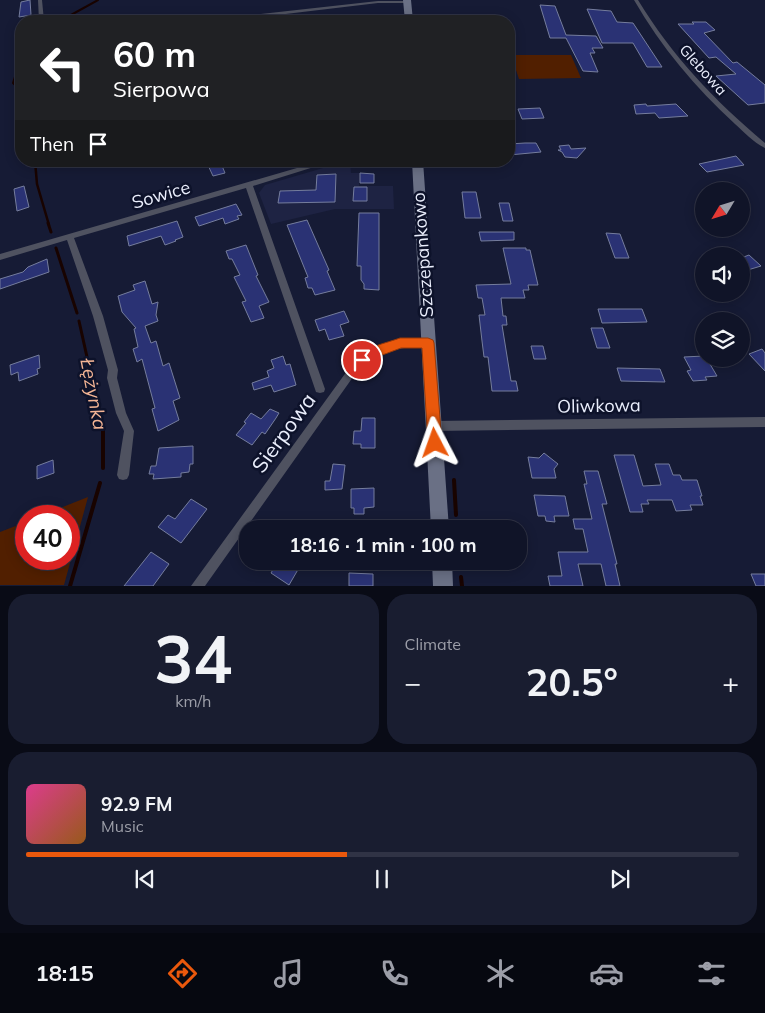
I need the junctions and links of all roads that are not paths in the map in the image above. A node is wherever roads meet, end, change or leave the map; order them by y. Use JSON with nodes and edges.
{"nodes":[{"id":1,"x":40,"y":0,"type":"edge"},
{"id":2,"x":636,"y":0,"type":"edge"},
{"id":3,"x":408,"y":1,"type":"edge"},
{"id":4,"x":41,"y":15,"type":"edge"},
{"id":5,"x":265,"y":15,"type":"edge"},
{"id":6,"x":409,"y":15,"type":"edge"},
{"id":7,"x":765,"y":146,"type":"edge"},
{"id":8,"x":297,"y":167,"type":"edge"},
{"id":9,"x":417,"y":167,"type":"edge"},
{"id":10,"x":249,"y":185,"type":"junction"},
{"id":11,"x":70,"y":237,"type":"junction"},
{"id":12,"x":0,"y":257,"type":"edge"},
{"id":13,"x":428,"y":343,"type":"junction"},
{"id":14,"x":320,"y":389,"type":"dead end"},
{"id":15,"x":765,"y":422,"type":"edge"},
{"id":16,"x":434,"y":426,"type":"junction"},
{"id":17,"x":123,"y":475,"type":"dead end"},
{"id":18,"x":439,"y":520,"type":"edge"},
{"id":19,"x":442,"y":570,"type":"edge"},
{"id":20,"x":197,"y":586,"type":"edge"},
{"id":21,"x":443,"y":586,"type":"edge"}],
"edges":[{"from":1,"to":4,"type":"street"},
{"from":2,"to":7,"type":"street","name":"Glebowa"},
{"from":3,"to":5,"type":"street"},
{"from":3,"to":6,"type":"street"},
{"from":8,"to":10,"type":"street","name":"Sowice"},
{"from":9,"to":13,"type":"street","name":"Szczepankowo"},
{"from":10,"to":11,"type":"street","name":"Sowice"},
{"from":10,"to":14,"type":"street"},
{"from":11,"to":12,"type":"street","name":"Sowice"},
{"from":11,"to":17,"type":"street"},
{"from":13,"to":16,"type":"street","name":"Szczepankowo"},
{"from":13,"to":20,"type":"street","name":"Sierpowa"},
{"from":15,"to":16,"type":"street","name":"Oliwkowa"},
{"from":16,"to":18,"type":"street","name":"Szczepankowo"},
{"from":19,"to":21,"type":"street"}]}
